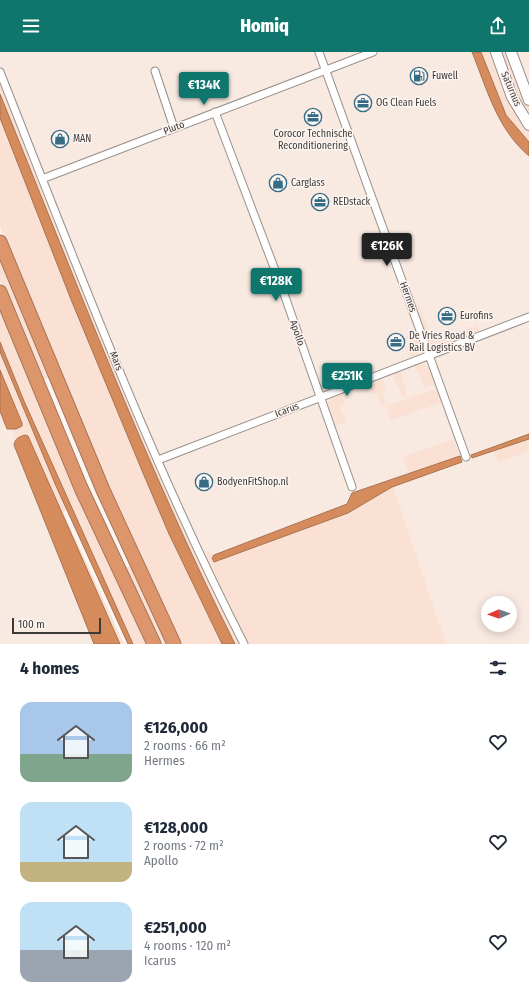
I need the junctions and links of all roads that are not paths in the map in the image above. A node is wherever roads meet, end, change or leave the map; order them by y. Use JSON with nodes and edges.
{"nodes":[{"id":1,"x":319,"y":52,"type":"edge"},
{"id":2,"x":373,"y":52,"type":"edge"},
{"id":3,"x":496,"y":52,"type":"edge"},
{"id":4,"x":510,"y":52,"type":"edge"},
{"id":5,"x":326,"y":70,"type":"junction"},
{"id":6,"x":155,"y":71,"type":"dead end"},
{"id":7,"x":0,"y":72,"type":"edge"},
{"id":8,"x":529,"y":100,"type":"edge"},
{"id":9,"x":215,"y":112,"type":"junction"},
{"id":10,"x":529,"y":125,"type":"edge"},
{"id":11,"x":174,"y":128,"type":"junction"},
{"id":12,"x":42,"y":179,"type":"junction"},
{"id":13,"x":0,"y":242,"type":"edge"},
{"id":14,"x":0,"y":292,"type":"edge"},
{"id":15,"x":529,"y":316,"type":"edge"},
{"id":16,"x":429,"y":355,"type":"junction"},
{"id":17,"x":320,"y":397,"type":"junction"},
{"id":18,"x":466,"y":457,"type":"dead end"},
{"id":19,"x":158,"y":460,"type":"junction"},
{"id":20,"x":352,"y":487,"type":"dead end"},
{"id":21,"x":154,"y":644,"type":"edge"},
{"id":22,"x":174,"y":644,"type":"edge"},
{"id":23,"x":244,"y":644,"type":"edge"}],
"edges":[{"from":1,"to":5,"type":"street","name":"Hermes"},
{"from":2,"to":5,"type":"street","name":"Pluto"},
{"from":3,"to":10,"type":"main road","name":"Saturnus"},
{"from":4,"to":8,"type":"main road","name":"Saturnus"},
{"from":5,"to":9,"type":"street","name":"Pluto"},
{"from":5,"to":16,"type":"street","name":"Hermes"},
{"from":6,"to":11,"type":"street"},
{"from":7,"to":12,"type":"street","name":"Mars"},
{"from":9,"to":11,"type":"street","name":"Pluto"},
{"from":9,"to":17,"type":"street","name":"Apollo"},
{"from":11,"to":12,"type":"street","name":"Pluto"},
{"from":12,"to":19,"type":"street","name":"Mars"},
{"from":13,"to":22,"type":"highway"},
{"from":14,"to":21,"type":"highway"},
{"from":15,"to":16,"type":"street","name":"Icarus"},
{"from":16,"to":17,"type":"street","name":"Icarus"},
{"from":16,"to":18,"type":"street","name":"Hermes"},
{"from":17,"to":19,"type":"street","name":"Icarus"},
{"from":17,"to":20,"type":"street","name":"Apollo"},
{"from":19,"to":23,"type":"street","name":"Mars"}]}
